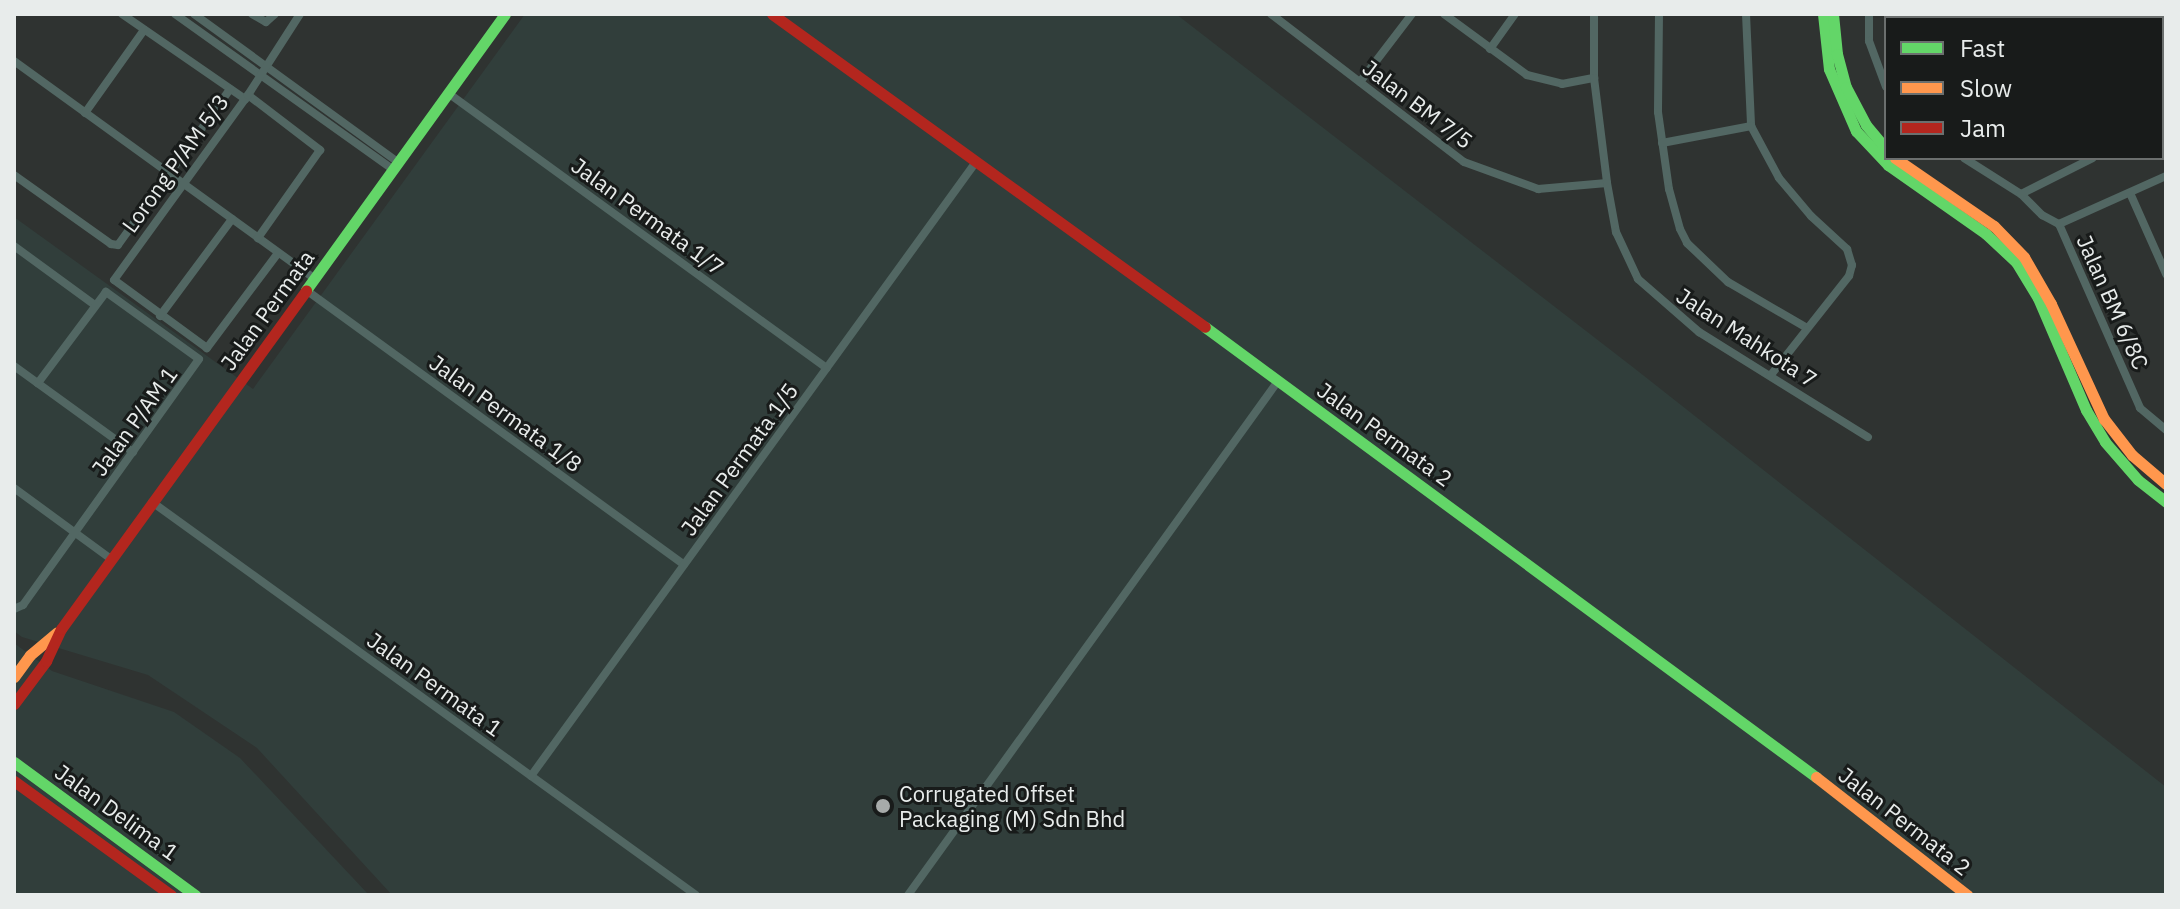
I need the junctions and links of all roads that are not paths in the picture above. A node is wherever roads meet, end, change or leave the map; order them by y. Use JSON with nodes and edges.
{"nodes":[{"id":1,"x":122,"y":14,"type":"edge"},
{"id":2,"x":175,"y":14,"type":"edge"},
{"id":3,"x":194,"y":14,"type":"edge"},
{"id":4,"x":252,"y":14,"type":"edge"},
{"id":5,"x":275,"y":14,"type":"edge"},
{"id":6,"x":300,"y":14,"type":"edge"},
{"id":7,"x":505,"y":14,"type":"edge"},
{"id":8,"x":772,"y":14,"type":"edge"},
{"id":9,"x":1271,"y":14,"type":"edge"},
{"id":10,"x":1412,"y":14,"type":"edge"},
{"id":11,"x":1444,"y":14,"type":"edge"},
{"id":12,"x":1515,"y":14,"type":"edge"},
{"id":13,"x":1594,"y":14,"type":"edge"},
{"id":14,"x":1659,"y":14,"type":"edge"},
{"id":15,"x":1746,"y":14,"type":"edge"},
{"id":16,"x":1823,"y":14,"type":"edge"},
{"id":17,"x":1833,"y":14,"type":"edge"},
{"id":18,"x":1869,"y":14,"type":"edge"},
{"id":19,"x":144,"y":30,"type":"junction"},
{"id":20,"x":1490,"y":49,"type":"junction"},
{"id":21,"x":14,"y":61,"type":"edge"},
{"id":22,"x":266,"y":66,"type":"junction"},
{"id":23,"x":260,"y":75,"type":"junction"},
{"id":24,"x":1594,"y":78,"type":"junction"},
{"id":25,"x":1360,"y":82,"type":"junction"},
{"id":26,"x":1884,"y":82,"type":"edge"},
{"id":27,"x":230,"y":89,"type":"junction"},
{"id":28,"x":448,"y":93,"type":"junction"},
{"id":29,"x":246,"y":97,"type":"junction"},
{"id":30,"x":85,"y":113,"type":"junction"},
{"id":31,"x":1751,"y":126,"type":"junction"},
{"id":32,"x":1662,"y":143,"type":"junction"},
{"id":33,"x":1884,"y":147,"type":"edge"},
{"id":34,"x":1898,"y":160,"type":"edge"},
{"id":35,"x":1967,"y":160,"type":"edge"},
{"id":36,"x":2089,"y":160,"type":"edge"},
{"id":37,"x":976,"y":162,"type":"junction"},
{"id":38,"x":395,"y":166,"type":"junction"},
{"id":39,"x":169,"y":174,"type":"junction"},
{"id":40,"x":14,"y":175,"type":"edge"},
{"id":41,"x":2166,"y":176,"type":"edge"},
{"id":42,"x":1607,"y":183,"type":"junction"},
{"id":43,"x":183,"y":184,"type":"junction"},
{"id":44,"x":2130,"y":193,"type":"junction"},
{"id":45,"x":2021,"y":194,"type":"junction"},
{"id":46,"x":232,"y":219,"type":"junction"},
{"id":47,"x":2059,"y":224,"type":"junction"},
{"id":48,"x":258,"y":238,"type":"junction"},
{"id":49,"x":14,"y":246,"type":"edge"},
{"id":50,"x":278,"y":253,"type":"junction"},
{"id":51,"x":2166,"y":274,"type":"edge"},
{"id":52,"x":314,"y":278,"type":"junction"},
{"id":53,"x":306,"y":290,"type":"junction"},
{"id":54,"x":95,"y":305,"type":"junction"},
{"id":55,"x":160,"y":316,"type":"junction"},
{"id":56,"x":1807,"y":328,"type":"junction"},
{"id":57,"x":14,"y":366,"type":"edge"},
{"id":58,"x":827,"y":368,"type":"junction"},
{"id":59,"x":1770,"y":376,"type":"junction"},
{"id":60,"x":1278,"y":381,"type":"junction"},
{"id":61,"x":38,"y":383,"type":"junction"},
{"id":62,"x":2091,"y":408,"type":"junction"},
{"id":63,"x":2166,"y":430,"type":"edge"},
{"id":64,"x":1868,"y":437,"type":"dead end"},
{"id":65,"x":133,"y":452,"type":"junction"},
{"id":66,"x":2166,"y":484,"type":"edge"},
{"id":67,"x":14,"y":488,"type":"edge"},
{"id":68,"x":152,"y":502,"type":"junction"},
{"id":69,"x":2166,"y":502,"type":"edge"},
{"id":70,"x":75,"y":533,"type":"junction"},
{"id":71,"x":111,"y":559,"type":"junction"},
{"id":72,"x":684,"y":565,"type":"junction"},
{"id":73,"x":14,"y":609,"type":"edge"},
{"id":74,"x":61,"y":629,"type":"junction"},
{"id":75,"x":14,"y":677,"type":"edge"},
{"id":76,"x":14,"y":704,"type":"edge"},
{"id":77,"x":14,"y":762,"type":"edge"},
{"id":78,"x":531,"y":776,"type":"junction"},
{"id":79,"x":14,"y":781,"type":"edge"},
{"id":80,"x":1953,"y":891,"type":"edge"},
{"id":81,"x":171,"y":895,"type":"edge"},
{"id":82,"x":195,"y":895,"type":"edge"},
{"id":83,"x":696,"y":895,"type":"edge"},
{"id":84,"x":908,"y":895,"type":"edge"},
{"id":85,"x":1967,"y":895,"type":"edge"}],
"edges":[{"from":1,"to":19,"type":"street"},
{"from":2,"to":23,"type":"street"},
{"from":3,"to":22,"type":"street"},
{"from":4,"to":5,"type":"street"},
{"from":6,"to":22,"type":"street","name":"Lorong P/AM 5/3"},
{"from":7,"to":28,"type":"street","name":"Jalan Permata"},
{"from":8,"to":37,"type":"street","name":"Jalan Permata 2"},
{"from":9,"to":25,"type":"street","name":"Jalan BM 7/5"},
{"from":10,"to":25,"type":"street"},
{"from":11,"to":20,"type":"street"},
{"from":12,"to":20,"type":"street"},
{"from":13,"to":24,"type":"street","name":"Jalan Mahkota 7"},
{"from":14,"to":32,"type":"street"},
{"from":15,"to":31,"type":"street"},
{"from":16,"to":62,"type":"street"},
{"from":17,"to":33,"type":"street"},
{"from":18,"to":26,"type":"street"},
{"from":19,"to":27,"type":"street"},
{"from":19,"to":30,"type":"street"},
{"from":20,"to":24,"type":"street"},
{"from":21,"to":30,"type":"street"},
{"from":22,"to":23,"type":"street","name":"Lorong P/AM 5/3"},
{"from":22,"to":38,"type":"street"},
{"from":23,"to":29,"type":"street","name":"Lorong P/AM 5/3"},
{"from":23,"to":38,"type":"street"},
{"from":24,"to":42,"type":"street","name":"Jalan Mahkota 7"},
{"from":25,"to":42,"type":"street","name":"Jalan BM 7/5"},
{"from":27,"to":29,"type":"street"},
{"from":27,"to":39,"type":"street"},
{"from":28,"to":38,"type":"street","name":"Jalan Permata"},
{"from":28,"to":58,"type":"street","name":"Jalan Permata 1/7"},
{"from":29,"to":43,"type":"street","name":"Lorong P/AM 5/3"},
{"from":29,"to":48,"type":"street"},
{"from":30,"to":39,"type":"street"},
{"from":31,"to":32,"type":"street"},
{"from":31,"to":56,"type":"street"},
{"from":32,"to":56,"type":"street"},
{"from":34,"to":62,"type":"street"},
{"from":35,"to":45,"type":"street"},
{"from":36,"to":45,"type":"street"},
{"from":37,"to":58,"type":"street","name":"Jalan Permata 1/5"},
{"from":37,"to":60,"type":"street","name":"Jalan Permata 2"},
{"from":38,"to":52,"type":"street","name":"Jalan Permata"},
{"from":39,"to":40,"type":"street"},
{"from":39,"to":43,"type":"street"},
{"from":41,"to":44,"type":"street"},
{"from":42,"to":59,"type":"street","name":"Jalan Mahkota 7"},
{"from":43,"to":46,"type":"street"},
{"from":43,"to":55,"type":"street","name":"Lorong P/AM 5/3"},
{"from":44,"to":47,"type":"street"},
{"from":44,"to":51,"type":"street"},
{"from":45,"to":47,"type":"street"},
{"from":46,"to":48,"type":"street"},
{"from":46,"to":55,"type":"street"},
{"from":47,"to":63,"type":"street","name":"Jalan BM 6/8C"},
{"from":48,"to":50,"type":"street"},
{"from":49,"to":54,"type":"street"},
{"from":50,"to":52,"type":"street"},
{"from":50,"to":55,"type":"street"},
{"from":52,"to":53,"type":"street","name":"Jalan Permata"},
{"from":53,"to":68,"type":"street","name":"Jalan Permata"},
{"from":53,"to":72,"type":"street","name":"Jalan Permata 1/8"},
{"from":54,"to":61,"type":"street"},
{"from":54,"to":65,"type":"street","name":"Jalan P/AM 1"},
{"from":56,"to":59,"type":"street"},
{"from":57,"to":61,"type":"street"},
{"from":58,"to":72,"type":"street","name":"Jalan Permata 1/5"},
{"from":59,"to":64,"type":"street","name":"Jalan Mahkota 7"},
{"from":60,"to":80,"type":"street","name":"Jalan Permata 2"},
{"from":60,"to":84,"type":"street"},
{"from":61,"to":65,"type":"street"},
{"from":62,"to":66,"type":"street"},
{"from":62,"to":69,"type":"street"},
{"from":65,"to":70,"type":"street","name":"Jalan P/AM 1"},
{"from":67,"to":70,"type":"street"},
{"from":68,"to":71,"type":"street","name":"Jalan Permata"},
{"from":68,"to":78,"type":"street","name":"Jalan Permata 1"},
{"from":70,"to":71,"type":"street"},
{"from":70,"to":73,"type":"street","name":"Jalan P/AM 1"},
{"from":71,"to":74,"type":"street","name":"Jalan Permata"},
{"from":72,"to":78,"type":"street","name":"Jalan Permata 1/5"},
{"from":74,"to":75,"type":"street","name":"Jalan Permata"},
{"from":74,"to":76,"type":"street","name":"Jalan Permata"},
{"from":77,"to":82,"type":"street","name":"Jalan Delima 1"},
{"from":78,"to":83,"type":"street","name":"Jalan Permata 1"},
{"from":79,"to":81,"type":"street","name":"Jalan Delima 1"},
{"from":80,"to":85,"type":"street","name":"Jalan Permata 2"}]}
